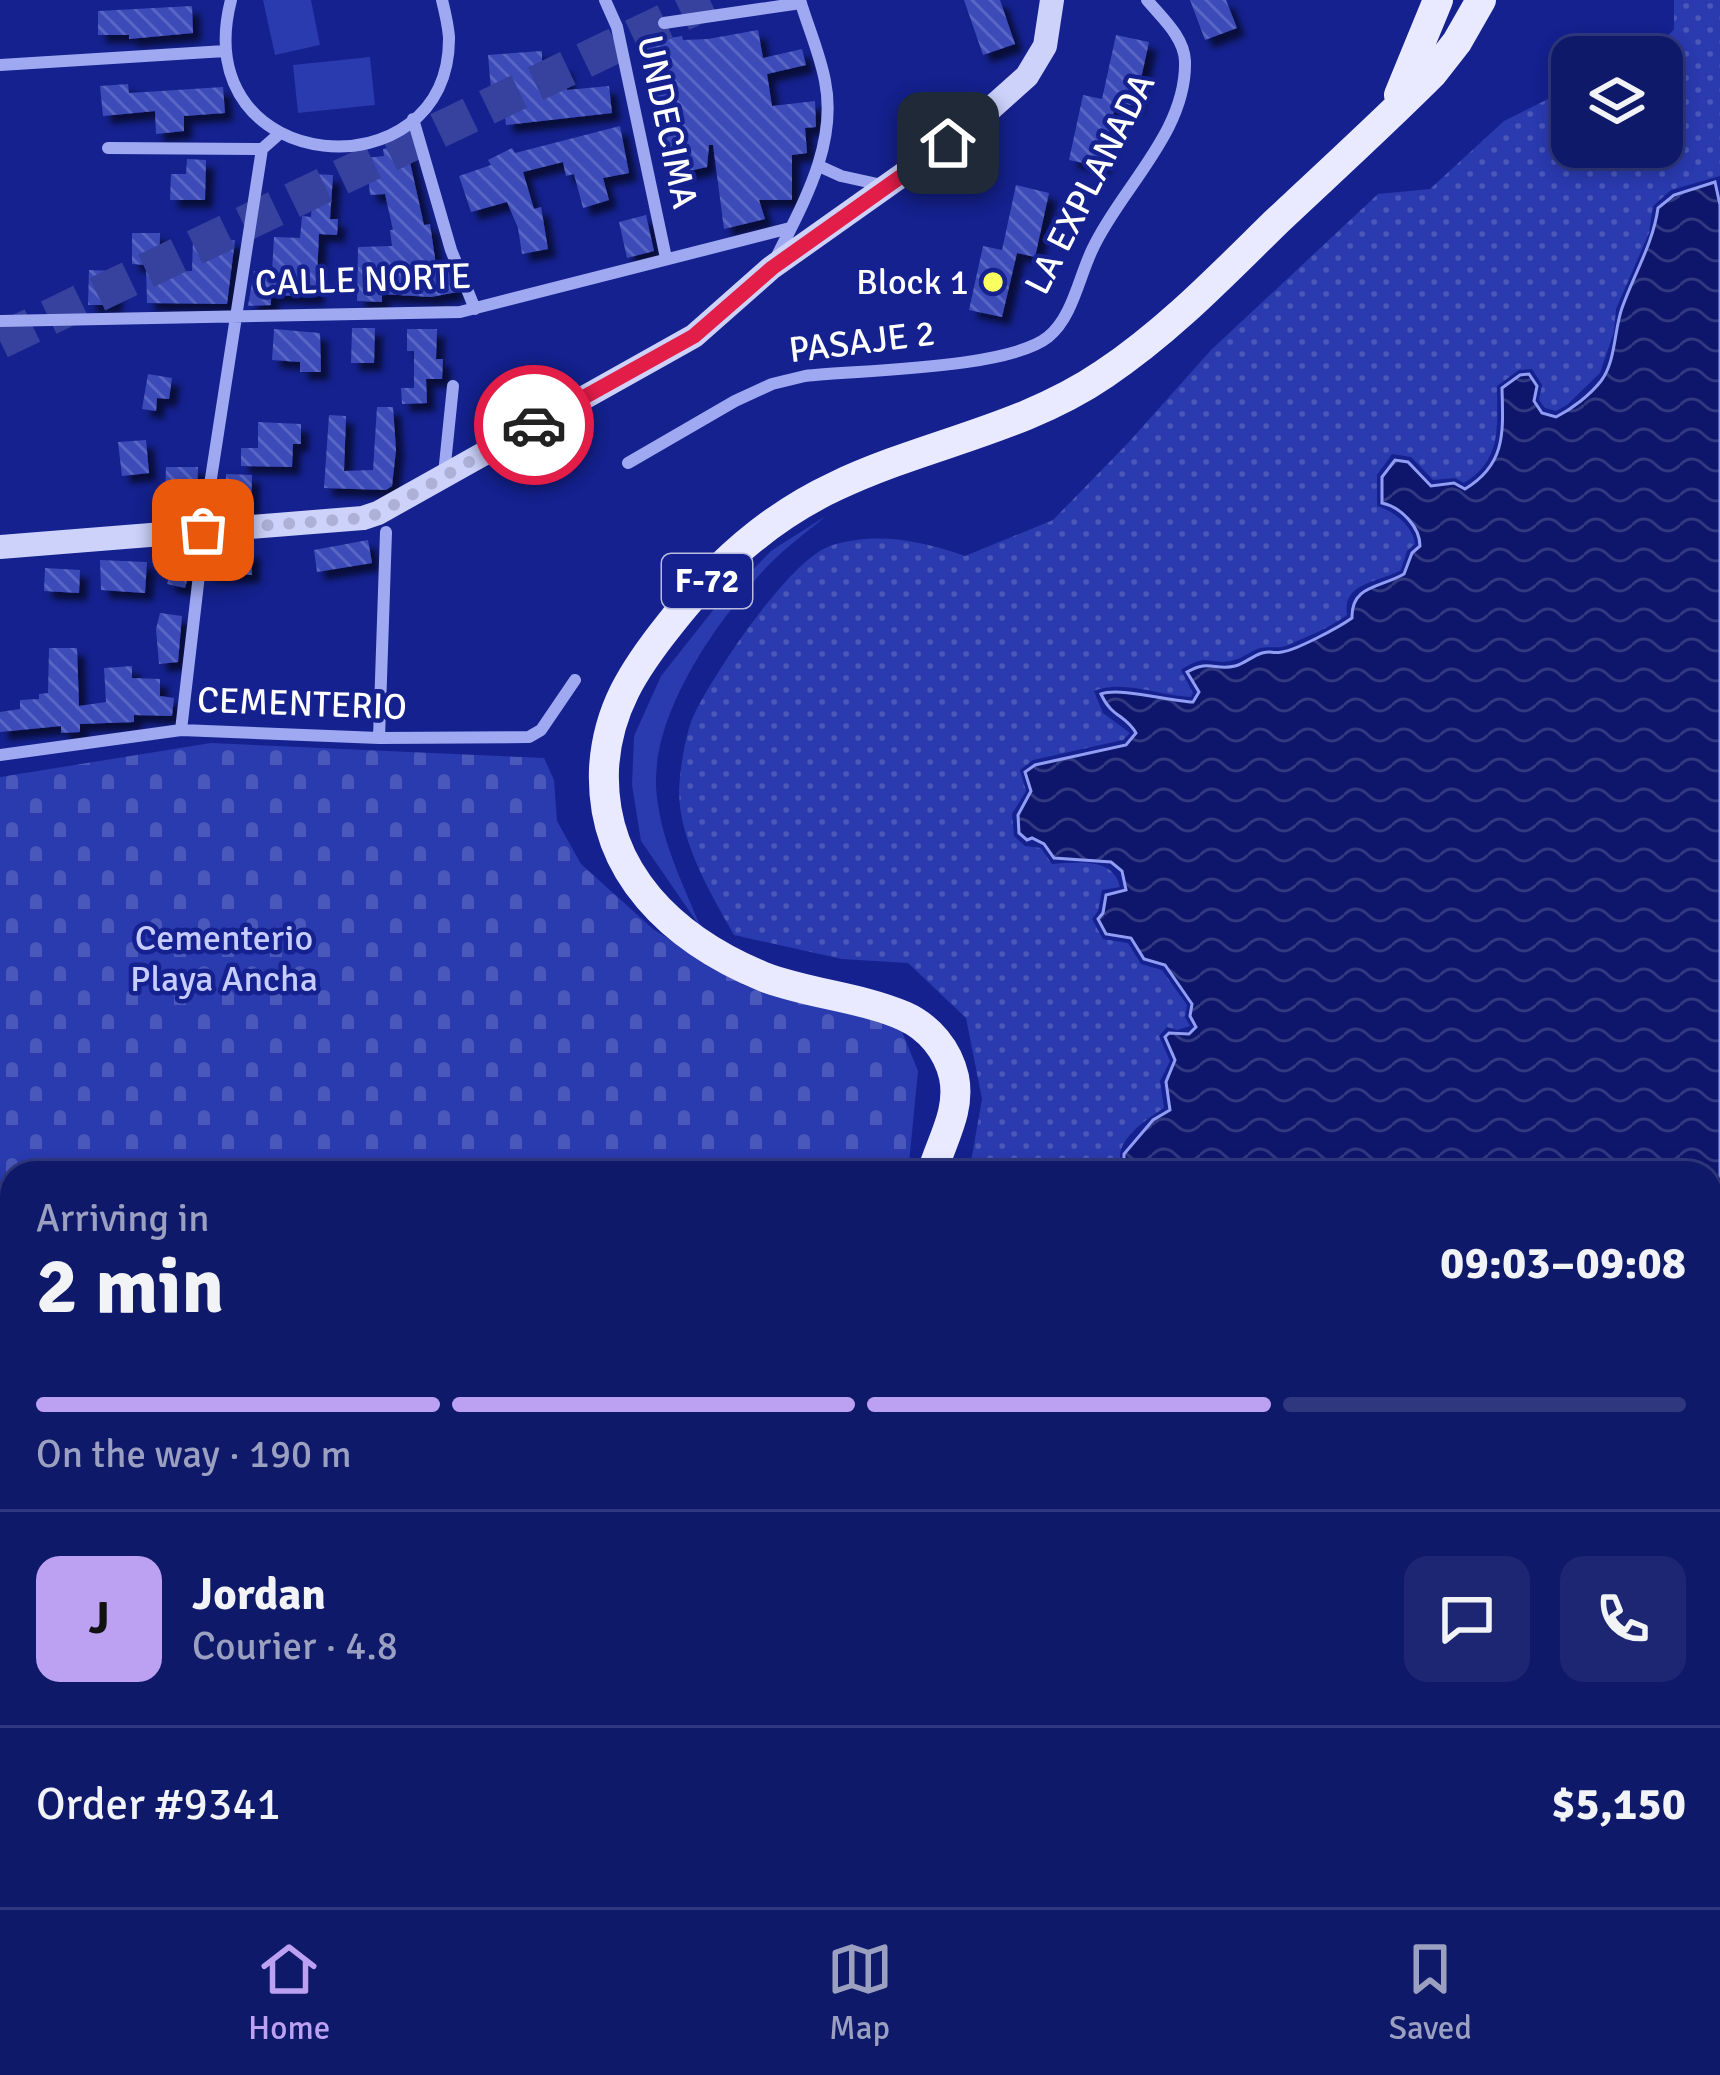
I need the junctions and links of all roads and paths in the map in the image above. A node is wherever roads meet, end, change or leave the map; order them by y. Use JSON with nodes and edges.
{"nodes":[{"id":1,"x":231,"y":0,"type":"edge"},
{"id":2,"x":442,"y":0,"type":"edge"},
{"id":3,"x":605,"y":0,"type":"edge"},
{"id":4,"x":1052,"y":0,"type":"edge"},
{"id":5,"x":1147,"y":0,"type":"edge"},
{"id":6,"x":1438,"y":0,"type":"edge"},
{"id":7,"x":1481,"y":0,"type":"edge"},
{"id":8,"x":800,"y":1,"type":"edge"},
{"id":9,"x":664,"y":23,"type":"dead end"},
{"id":10,"x":225,"y":51,"type":"junction"},
{"id":11,"x":0,"y":65,"type":"edge"},
{"id":12,"x":413,"y":119,"type":"junction"},
{"id":13,"x":1383,"y":120,"type":"junction"},
{"id":14,"x":279,"y":134,"type":"junction"},
{"id":15,"x":108,"y":148,"type":"dead end"},
{"id":16,"x":262,"y":149,"type":"junction"},
{"id":17,"x":819,"y":166,"type":"junction"},
{"id":18,"x":889,"y":187,"type":"junction"},
{"id":19,"x":790,"y":228,"type":"junction"},
{"id":20,"x":666,"y":258,"type":"junction"},
{"id":21,"x":772,"y":268,"type":"junction"},
{"id":22,"x":475,"y":309,"type":"junction"},
{"id":23,"x":235,"y":315,"type":"junction"},
{"id":24,"x":0,"y":321,"type":"edge"},
{"id":25,"x":1048,"y":337,"type":"joint"},
{"id":26,"x":453,"y":386,"type":"dead end"},
{"id":27,"x":628,"y":463,"type":"dead end"},
{"id":28,"x":444,"y":477,"type":"junction"},
{"id":29,"x":203,"y":530,"type":"junction"},
{"id":30,"x":386,"y":532,"type":"dead end"},
{"id":31,"x":0,"y":547,"type":"edge"},
{"id":32,"x":199,"y":575,"type":"dead end"},
{"id":33,"x":575,"y":680,"type":"dead end"},
{"id":34,"x":181,"y":730,"type":"junction"},
{"id":35,"x":379,"y":738,"type":"junction"},
{"id":36,"x":0,"y":755,"type":"edge"},
{"id":37,"x":936,"y":1161,"type":"edge"}],
"edges":[{"from":1,"to":10,"type":"street"},
{"from":2,"to":12,"type":"street"},
{"from":3,"to":20,"type":"street","name":"UNDECIMA"},
{"from":4,"to":18,"type":"street"},
{"from":5,"to":25,"type":"street","name":"LA EXPLANADA"},
{"from":6,"to":13,"type":"main road","number":"F-72"},
{"from":7,"to":13,"type":"main road","number":"F-72"},
{"from":8,"to":9,"type":"street"},
{"from":8,"to":17,"type":"street"},
{"from":10,"to":11,"type":"street"},
{"from":10,"to":14,"type":"street"},
{"from":12,"to":14,"type":"street"},
{"from":12,"to":22,"type":"street"},
{"from":13,"to":37,"type":"main road","number":"F-72"},
{"from":14,"to":16,"type":"street"},
{"from":15,"to":16,"type":"street"},
{"from":16,"to":23,"type":"street"},
{"from":17,"to":18,"type":"street"},
{"from":17,"to":19,"type":"street"},
{"from":18,"to":21,"type":"street"},
{"from":19,"to":20,"type":"street","name":"CALLE NORTE"},
{"from":19,"to":21,"type":"street"},
{"from":20,"to":22,"type":"street","name":"CALLE NORTE"},
{"from":21,"to":28,"type":"street"},
{"from":22,"to":23,"type":"street","name":"CALLE NORTE"},
{"from":23,"to":24,"type":"street","name":"CALLE NORTE"},
{"from":23,"to":29,"type":"street"},
{"from":25,"to":27,"type":"street","name":"PASAJE 2"},
{"from":26,"to":28,"type":"street"},
{"from":28,"to":29,"type":"street"},
{"from":29,"to":31,"type":"street"},
{"from":30,"to":35,"type":"street"},
{"from":32,"to":34,"type":"street"},
{"from":33,"to":35,"type":"street","name":"CEMENTERIO"},
{"from":34,"to":35,"type":"street","name":"CEMENTERIO"},
{"from":34,"to":36,"type":"street","name":"CEMENTERIO"}]}
